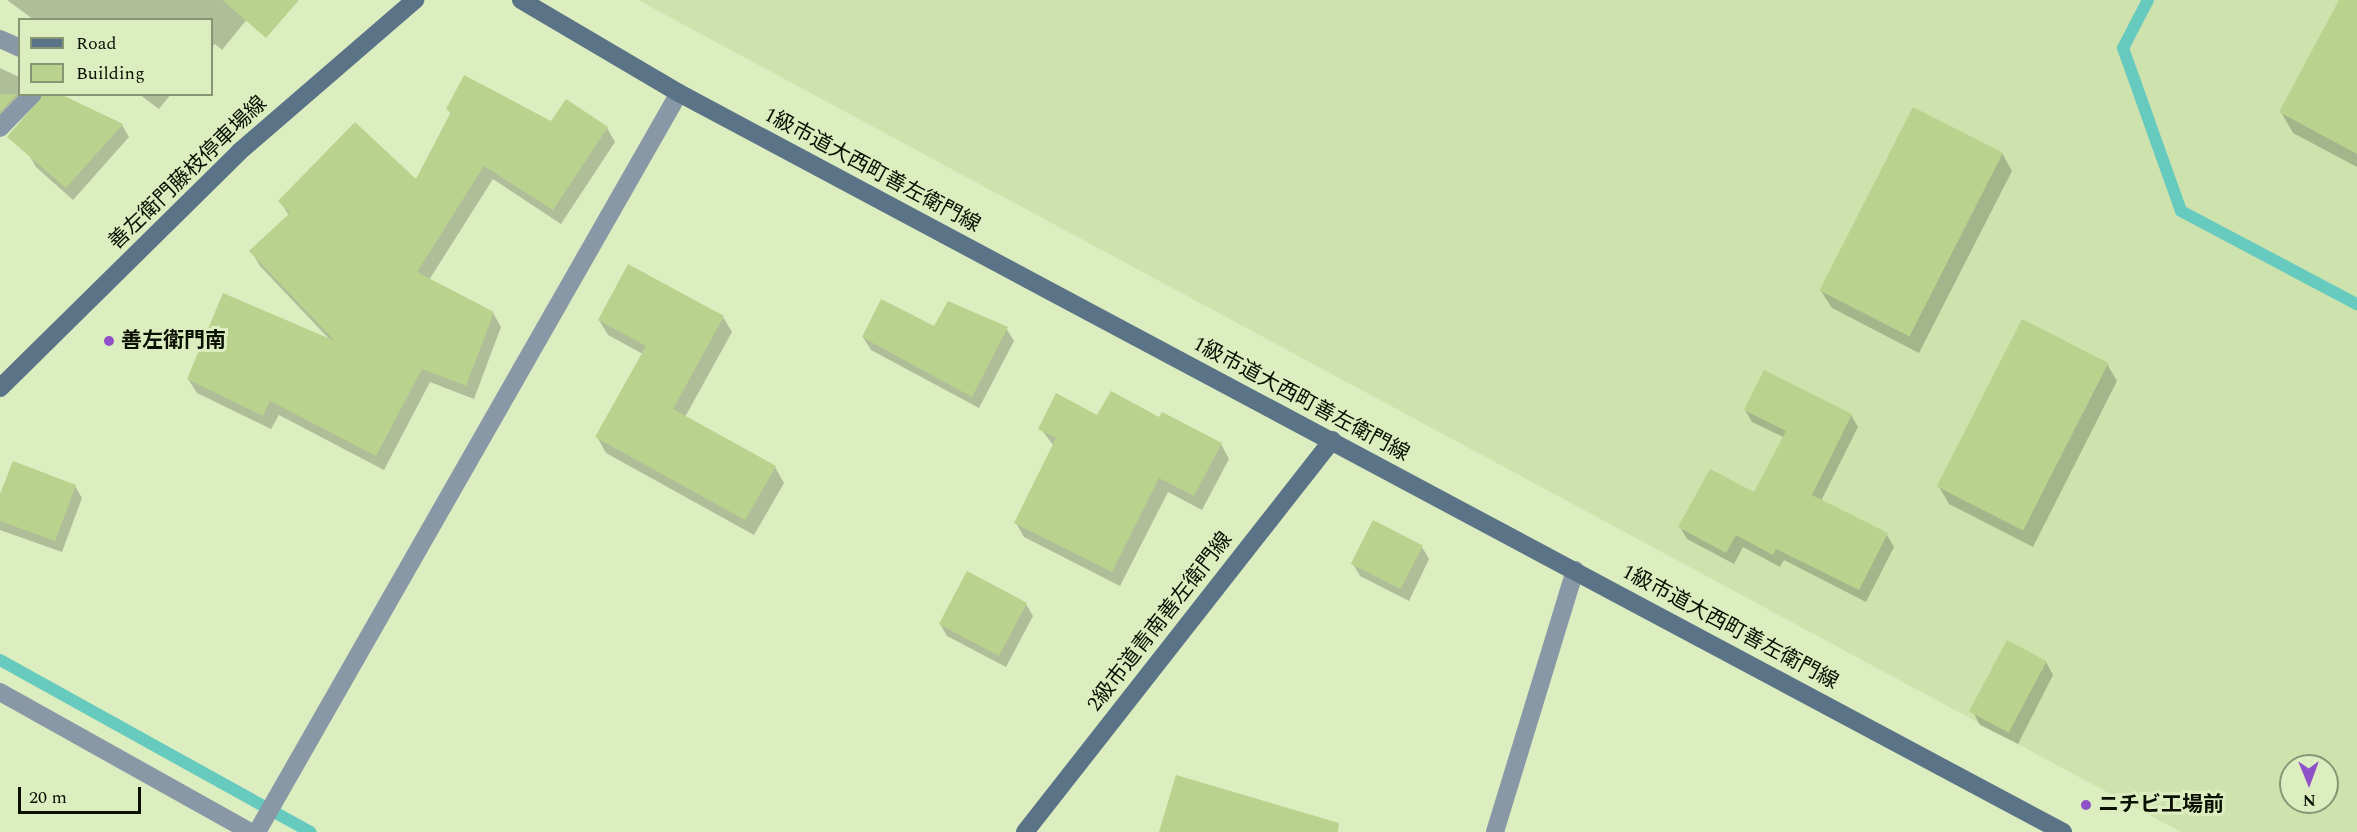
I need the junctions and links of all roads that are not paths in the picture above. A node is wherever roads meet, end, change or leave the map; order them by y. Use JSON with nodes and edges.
{"nodes":[{"id":1,"x":415,"y":0,"type":"edge"},
{"id":2,"x":521,"y":0,"type":"edge"},
{"id":3,"x":0,"y":39,"type":"edge"},
{"id":4,"x":18,"y":47,"type":"edge"},
{"id":5,"x":679,"y":93,"type":"junction"},
{"id":6,"x":31,"y":96,"type":"edge"},
{"id":7,"x":0,"y":128,"type":"edge"},
{"id":8,"x":0,"y":388,"type":"edge"},
{"id":9,"x":1332,"y":440,"type":"junction"},
{"id":10,"x":1575,"y":570,"type":"junction"},
{"id":11,"x":0,"y":692,"type":"edge"},
{"id":12,"x":257,"y":828,"type":"edge"},
{"id":13,"x":1025,"y":832,"type":"edge"},
{"id":14,"x":1495,"y":832,"type":"edge"},
{"id":15,"x":2063,"y":832,"type":"edge"}],
"edges":[{"from":1,"to":8,"type":"street","name":"善左衛門藤枝停車場線"},
{"from":2,"to":5,"type":"street","name":"1級市道大西町善左衛門線"},
{"from":3,"to":4,"type":"street"},
{"from":5,"to":9,"type":"street","name":"1級市道大西町善左衛門線"},
{"from":5,"to":12,"type":"street"},
{"from":6,"to":7,"type":"street"},
{"from":9,"to":10,"type":"street","name":"1級市道大西町善左衛門線"},
{"from":9,"to":13,"type":"street","name":"2級市道青南善左衛門線"},
{"from":10,"to":14,"type":"street"},
{"from":10,"to":15,"type":"street","name":"1級市道大西町善左衛門線"},
{"from":11,"to":12,"type":"street"}]}
